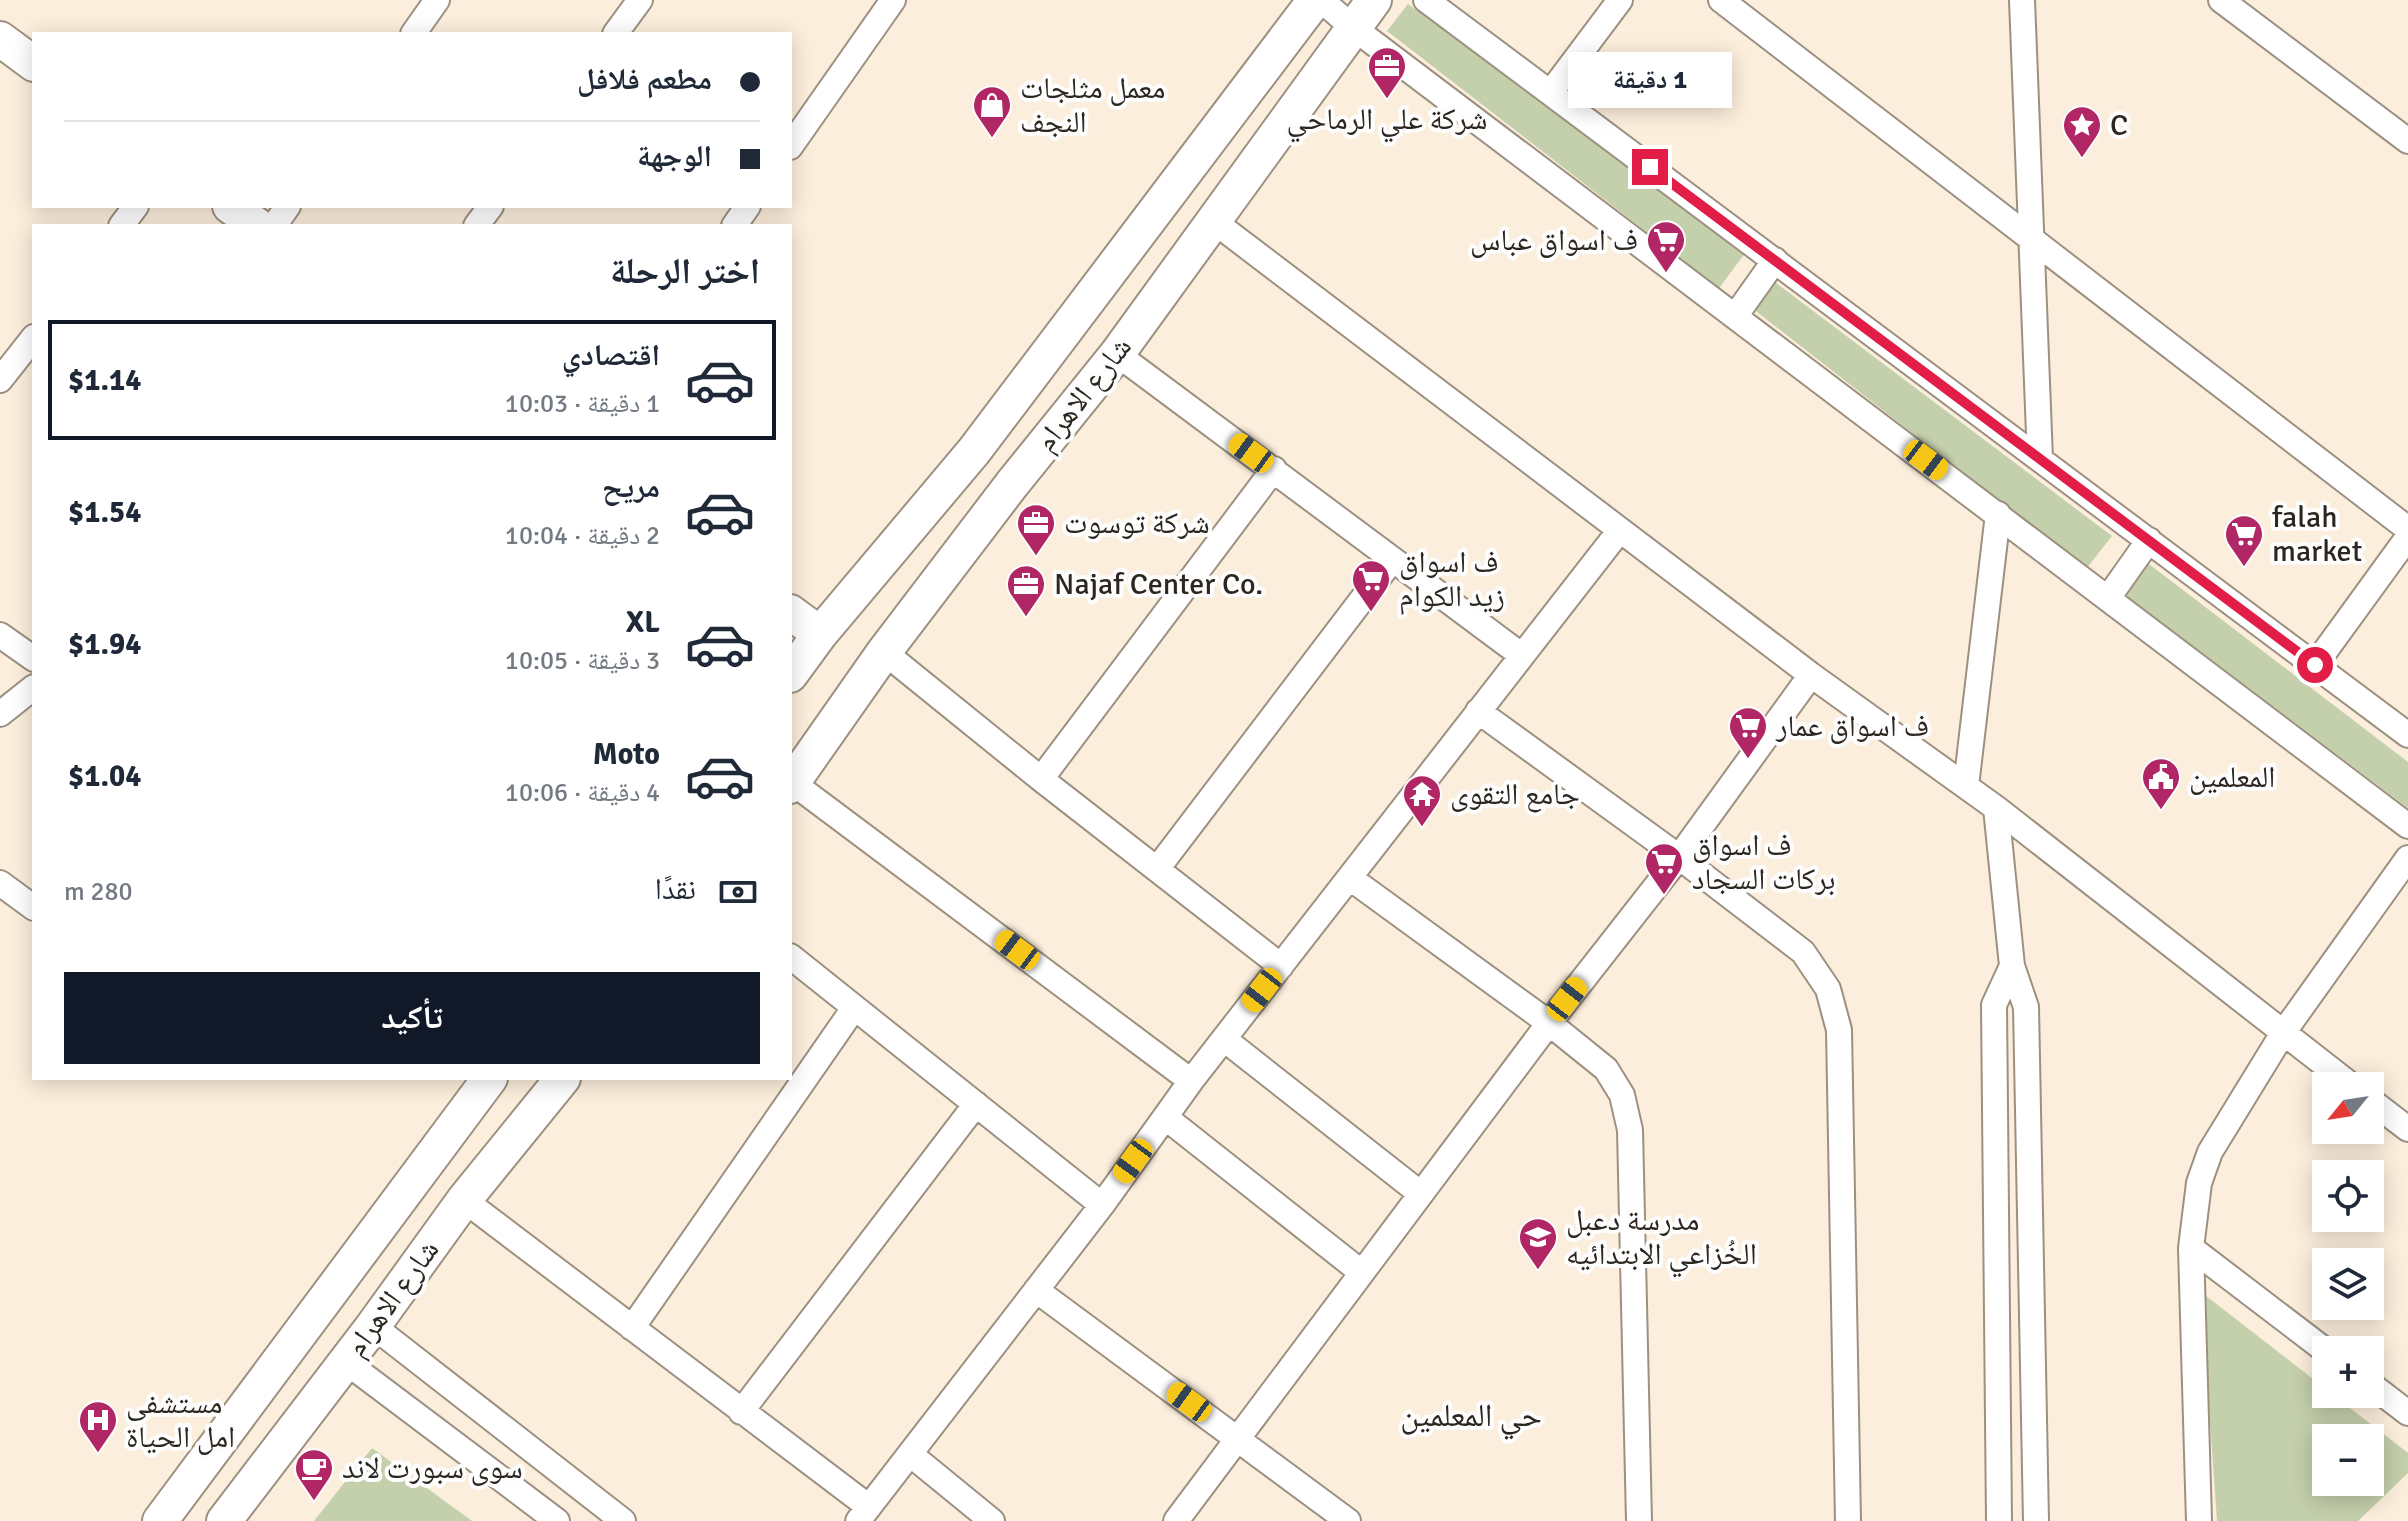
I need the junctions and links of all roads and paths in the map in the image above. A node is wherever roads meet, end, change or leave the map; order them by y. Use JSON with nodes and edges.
{"nodes":[{"id":1,"x":437,"y":0,"type":"edge"},
{"id":2,"x":640,"y":0,"type":"edge"},
{"id":3,"x":893,"y":0,"type":"edge"},
{"id":4,"x":1315,"y":0,"type":"edge"},
{"id":5,"x":1321,"y":0,"type":"edge"},
{"id":6,"x":1374,"y":0,"type":"edge"},
{"id":7,"x":1426,"y":0,"type":"edge"},
{"id":8,"x":1620,"y":0,"type":"edge"},
{"id":9,"x":1721,"y":0,"type":"edge"},
{"id":10,"x":2022,"y":0,"type":"edge"},
{"id":11,"x":2221,"y":0,"type":"edge"},
{"id":12,"x":1355,"y":29,"type":"junction"},
{"id":13,"x":414,"y":32,"type":"edge"},
{"id":14,"x":616,"y":32,"type":"edge"},
{"id":15,"x":0,"y":39,"type":"edge"},
{"id":16,"x":32,"y":63,"type":"edge"},
{"id":17,"x":1551,"y":92,"type":"junction"},
{"id":18,"x":2408,"y":141,"type":"edge"},
{"id":19,"x":792,"y":144,"type":"edge"},
{"id":20,"x":233,"y":208,"type":"edge"},
{"id":21,"x":1212,"y":220,"type":"junction"},
{"id":22,"x":255,"y":224,"type":"edge"},
{"id":23,"x":2032,"y":240,"type":"junction"},
{"id":24,"x":1775,"y":260,"type":"junction"},
{"id":25,"x":1736,"y":315,"type":"junction"},
{"id":26,"x":32,"y":340,"type":"edge"},
{"id":27,"x":1117,"y":354,"type":"junction"},
{"id":28,"x":0,"y":380,"type":"edge"},
{"id":29,"x":974,"y":451,"type":"junction"},
{"id":30,"x":2040,"y":459,"type":"junction"},
{"id":31,"x":1274,"y":469,"type":"junction"},
{"id":32,"x":1012,"y":484,"type":"junction"},
{"id":33,"x":937,"y":496,"type":"junction"},
{"id":34,"x":1998,"y":514,"type":"junction"},
{"id":35,"x":979,"y":526,"type":"junction"},
{"id":36,"x":2408,"y":529,"type":"edge"},
{"id":37,"x":1620,"y":530,"type":"junction"},
{"id":38,"x":2408,"y":537,"type":"edge"},
{"id":39,"x":2149,"y":540,"type":"junction"},
{"id":40,"x":1392,"y":560,"type":"junction"},
{"id":41,"x":2108,"y":598,"type":"junction"},
{"id":42,"x":792,"y":613,"type":"edge"},
{"id":43,"x":820,"y":634,"type":"junction"},
{"id":44,"x":0,"y":635,"type":"edge"},
{"id":45,"x":884,"y":652,"type":"junction"},
{"id":46,"x":1521,"y":655,"type":"junction"},
{"id":47,"x":32,"y":658,"type":"edge"},
{"id":48,"x":2315,"y":665,"type":"junction"},
{"id":49,"x":792,"y":672,"type":"edge"},
{"id":50,"x":1811,"y":675,"type":"junction"},
{"id":51,"x":32,"y":689,"type":"edge"},
{"id":52,"x":1478,"y":711,"type":"junction"},
{"id":53,"x":0,"y":714,"type":"edge"},
{"id":54,"x":2408,"y":735,"type":"edge"},
{"id":55,"x":1041,"y":779,"type":"junction"},
{"id":56,"x":792,"y":785,"type":"edge"},
{"id":57,"x":1966,"y":786,"type":"junction"},
{"id":58,"x":1996,"y":808,"type":"junction"},
{"id":59,"x":2408,"y":826,"type":"edge"},
{"id":60,"x":1679,"y":857,"type":"junction"},
{"id":61,"x":2408,"y":858,"type":"edge"},
{"id":62,"x":1157,"y":869,"type":"junction"},
{"id":63,"x":1350,"y":878,"type":"junction"},
{"id":64,"x":0,"y":883,"type":"edge"},
{"id":65,"x":32,"y":907,"type":"edge"},
{"id":66,"x":792,"y":958,"type":"edge"},
{"id":67,"x":1281,"y":966,"type":"junction"},
{"id":68,"x":2012,"y":966,"type":"junction"},
{"id":69,"x":854,"y":1008,"type":"junction"},
{"id":70,"x":1549,"y":1023,"type":"junction"},
{"id":71,"x":2283,"y":1033,"type":"junction"},
{"id":72,"x":1224,"y":1039,"type":"junction"},
{"id":73,"x":2334,"y":1072,"type":"edge"},
{"id":74,"x":489,"y":1080,"type":"edge"},
{"id":75,"x":561,"y":1080,"type":"edge"},
{"id":76,"x":1191,"y":1081,"type":"junction"},
{"id":77,"x":976,"y":1104,"type":"junction"},
{"id":78,"x":2384,"y":1108,"type":"edge"},
{"id":79,"x":1165,"y":1117,"type":"junction"},
{"id":80,"x":2404,"y":1119,"type":"edge"},
{"id":81,"x":1421,"y":1194,"type":"junction"},
{"id":82,"x":464,"y":1200,"type":"junction"},
{"id":83,"x":1102,"y":1205,"type":"junction"},
{"id":84,"x":2191,"y":1248,"type":"junction"},
{"id":85,"x":1361,"y":1272,"type":"junction"},
{"id":86,"x":1036,"y":1290,"type":"junction"},
{"id":87,"x":373,"y":1326,"type":"junction"},
{"id":88,"x":632,"y":1328,"type":"junction"},
{"id":89,"x":2312,"y":1340,"type":"edge"},
{"id":90,"x":346,"y":1362,"type":"junction"},
{"id":91,"x":2384,"y":1395,"type":"edge"},
{"id":92,"x":741,"y":1412,"type":"junction"},
{"id":93,"x":2408,"y":1413,"type":"edge"},
{"id":94,"x":1239,"y":1439,"type":"junction"},
{"id":95,"x":213,"y":1448,"type":"junction"},
{"id":96,"x":910,"y":1454,"type":"junction"},
{"id":97,"x":1998,"y":1455,"type":"junction"},
{"id":98,"x":2034,"y":1455,"type":"junction"},
{"id":99,"x":255,"y":1480,"type":"junction"},
{"id":100,"x":863,"y":1514,"type":"edge"},
{"id":101,"x":160,"y":1521,"type":"edge"},
{"id":102,"x":224,"y":1521,"type":"edge"},
{"id":103,"x":557,"y":1521,"type":"edge"},
{"id":104,"x":623,"y":1521,"type":"edge"},
{"id":105,"x":992,"y":1521,"type":"edge"},
{"id":106,"x":1176,"y":1521,"type":"edge"},
{"id":107,"x":1348,"y":1521,"type":"edge"},
{"id":108,"x":1639,"y":1521,"type":"edge"},
{"id":109,"x":1848,"y":1521,"type":"edge"},
{"id":110,"x":1999,"y":1521,"type":"edge"},
{"id":111,"x":2036,"y":1521,"type":"edge"},
{"id":112,"x":2199,"y":1521,"type":"edge"}],
"edges":[{"from":1,"to":13,"type":"street"},
{"from":2,"to":14,"type":"street"},
{"from":3,"to":19,"type":"street"},
{"from":4,"to":29,"type":"main road","name":"شارع الاهرام"},
{"from":5,"to":12,"type":"street"},
{"from":6,"to":12,"type":"main road","name":"شارع الاهرام"},
{"from":7,"to":17,"type":"street"},
{"from":8,"to":17,"type":"street"},
{"from":9,"to":23,"type":"street"},
{"from":10,"to":23,"type":"street"},
{"from":11,"to":18,"type":"street"},
{"from":12,"to":21,"type":"main road","name":"شارع الاهرام"},
{"from":12,"to":25,"type":"street"},
{"from":15,"to":16,"type":"main road"},
{"from":17,"to":24,"type":"street"},
{"from":20,"to":22,"type":"main road"},
{"from":21,"to":27,"type":"main road","name":"شارع الاهرام"},
{"from":21,"to":37,"type":"street"},
{"from":23,"to":30,"type":"street"},
{"from":23,"to":36,"type":"street"},
{"from":24,"to":25,"type":"street"},
{"from":24,"to":30,"type":"street"},
{"from":25,"to":34,"type":"street"},
{"from":26,"to":28,"type":"street"},
{"from":27,"to":31,"type":"street"},
{"from":27,"to":32,"type":"main road","name":"شارع الاهرام"},
{"from":29,"to":32,"type":"main road"},
{"from":29,"to":33,"type":"main road","name":"شارع الاهرام"},
{"from":30,"to":39,"type":"street"},
{"from":31,"to":40,"type":"street"},
{"from":31,"to":55,"type":"street"},
{"from":32,"to":35,"type":"main road","name":"شارع الاهرام"},
{"from":33,"to":35,"type":"main road"},
{"from":33,"to":43,"type":"main road","name":"شارع الاهرام"},
{"from":34,"to":41,"type":"street"},
{"from":34,"to":57,"type":"street"},
{"from":35,"to":45,"type":"main road","name":"شارع الاهرام"},
{"from":37,"to":46,"type":"street"},
{"from":37,"to":50,"type":"street"},
{"from":38,"to":48,"type":"street"},
{"from":39,"to":41,"type":"street"},
{"from":39,"to":48,"type":"street"},
{"from":40,"to":46,"type":"street"},
{"from":40,"to":62,"type":"street"},
{"from":41,"to":59,"type":"street"},
{"from":42,"to":43,"type":"main road"},
{"from":43,"to":49,"type":"main road","name":"شارع الاهرام"},
{"from":44,"to":47,"type":"street"},
{"from":45,"to":55,"type":"street"},
{"from":45,"to":56,"type":"main road","name":"شارع الاهرام"},
{"from":46,"to":52,"type":"street"},
{"from":48,"to":54,"type":"street"},
{"from":50,"to":57,"type":"street"},
{"from":50,"to":60,"type":"street"},
{"from":51,"to":53,"type":"street"},
{"from":52,"to":60,"type":"street"},
{"from":52,"to":63,"type":"street"},
{"from":55,"to":62,"type":"street"},
{"from":56,"to":76,"type":"street"},
{"from":57,"to":58,"type":"street"},
{"from":58,"to":68,"type":"street"},
{"from":58,"to":71,"type":"street"},
{"from":60,"to":70,"type":"street"},
{"from":60,"to":109,"type":"street"},
{"from":61,"to":71,"type":"street"},
{"from":62,"to":67,"type":"street"},
{"from":63,"to":67,"type":"street"},
{"from":63,"to":70,"type":"street"},
{"from":64,"to":65,"type":"street"},
{"from":66,"to":69,"type":"street"},
{"from":67,"to":72,"type":"street"},
{"from":68,"to":97,"type":"street"},
{"from":68,"to":98,"type":"street"},
{"from":69,"to":77,"type":"street"},
{"from":69,"to":88,"type":"street"},
{"from":70,"to":81,"type":"street"},
{"from":70,"to":108,"type":"street"},
{"from":71,"to":73,"type":"street"},
{"from":71,"to":84,"type":"street"},
{"from":72,"to":76,"type":"street"},
{"from":72,"to":81,"type":"street"},
{"from":74,"to":95,"type":"main road","name":"شارع الاهرام"},
{"from":75,"to":82,"type":"main road","name":"شارع الاهرام"},
{"from":76,"to":79,"type":"street"},
{"from":77,"to":83,"type":"street"},
{"from":77,"to":92,"type":"street"},
{"from":78,"to":80,"type":"street"},
{"from":79,"to":83,"type":"street"},
{"from":79,"to":85,"type":"street"},
{"from":81,"to":85,"type":"street"},
{"from":82,"to":87,"type":"main road","name":"شارع الاهرام"},
{"from":82,"to":88,"type":"street"},
{"from":83,"to":86,"type":"street"},
{"from":84,"to":89,"type":"street"},
{"from":84,"to":112,"type":"street"},
{"from":85,"to":94,"type":"street"},
{"from":86,"to":94,"type":"street"},
{"from":86,"to":96,"type":"street"},
{"from":87,"to":90,"type":"main road","name":"شارع الاهرام"},
{"from":87,"to":104,"type":"street"},
{"from":88,"to":92,"type":"street"},
{"from":90,"to":99,"type":"main road","name":"شارع الاهرام"},
{"from":90,"to":103,"type":"street"},
{"from":91,"to":93,"type":"street"},
{"from":92,"to":100,"type":"street"},
{"from":94,"to":106,"type":"street"},
{"from":94,"to":107,"type":"street"},
{"from":95,"to":99,"type":"main road"},
{"from":95,"to":101,"type":"main road","name":"شارع الاهرام"},
{"from":96,"to":100,"type":"street"},
{"from":96,"to":105,"type":"street"},
{"from":97,"to":98,"type":"street"},
{"from":97,"to":110,"type":"street"},
{"from":98,"to":111,"type":"street"},
{"from":99,"to":102,"type":"main road","name":"شارع الاهرام"}]}
